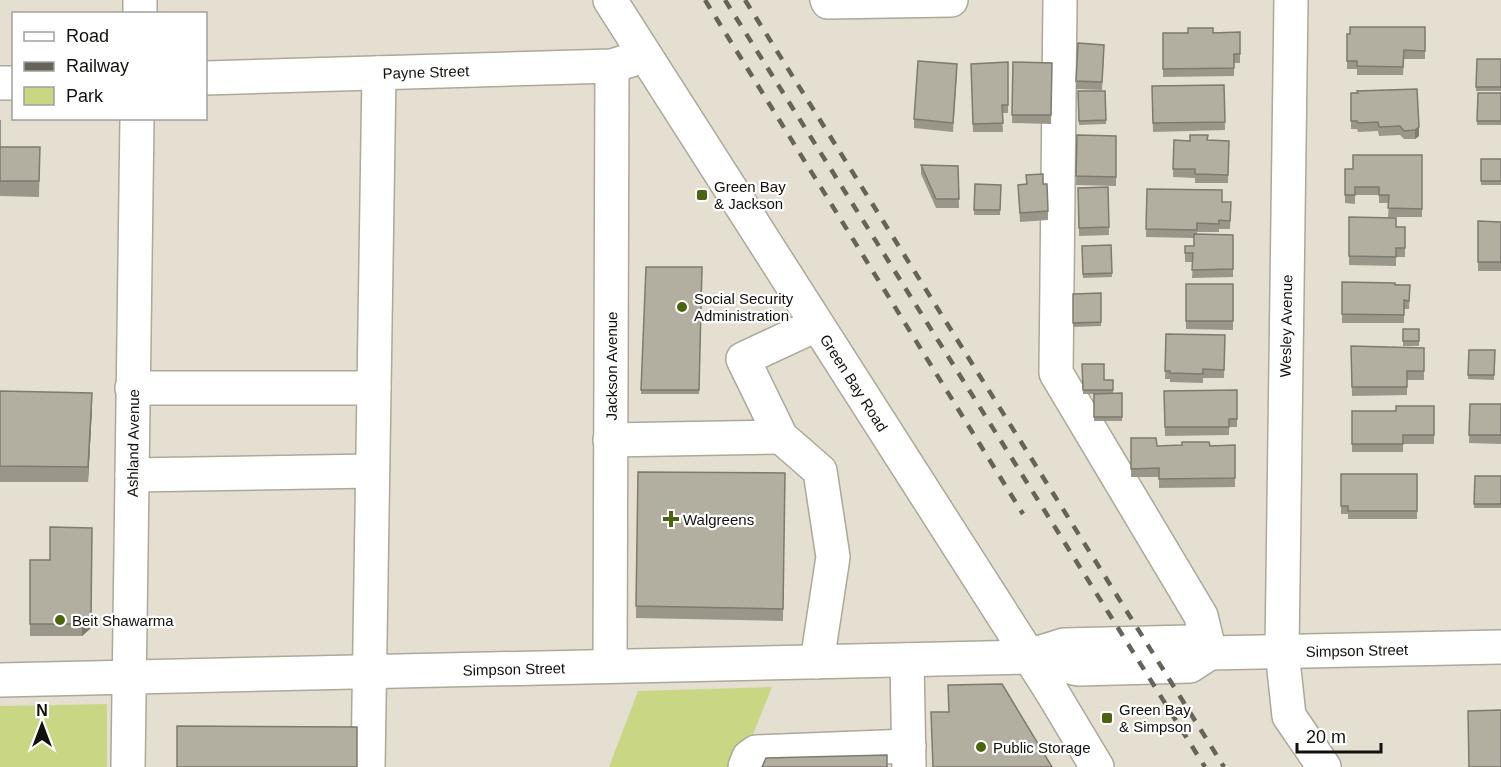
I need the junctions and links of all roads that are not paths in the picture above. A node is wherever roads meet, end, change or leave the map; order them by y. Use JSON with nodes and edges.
{"nodes":[{"id":1,"x":610,"y":0,"type":"edge"},
{"id":2,"x":951,"y":0,"type":"edge"},
{"id":3,"x":1060,"y":0,"type":"edge"},
{"id":4,"x":1292,"y":0,"type":"edge"},
{"id":5,"x":827,"y":1,"type":"edge"},
{"id":6,"x":644,"y":56,"type":"junction"},
{"id":7,"x":612,"y":66,"type":"junction"},
{"id":8,"x":379,"y":73,"type":"junction"},
{"id":9,"x":207,"y":78,"type":"edge"},
{"id":10,"x":138,"y":120,"type":"edge"},
{"id":11,"x":816,"y":325,"type":"junction"},
{"id":12,"x":132,"y":388,"type":"junction"},
{"id":13,"x":374,"y":388,"type":"junction"},
{"id":14,"x":781,"y":437,"type":"junction"},
{"id":15,"x":610,"y":440,"type":"junction"},
{"id":16,"x":372,"y":471,"type":"junction"},
{"id":17,"x":132,"y":475,"type":"junction"},
{"id":18,"x":1501,"y":646,"type":"edge"},
{"id":19,"x":1282,"y":651,"type":"junction"},
{"id":20,"x":1210,"y":653,"type":"junction"},
{"id":21,"x":1028,"y":657,"type":"junction"},
{"id":22,"x":907,"y":660,"type":"junction"},
{"id":23,"x":817,"y":662,"type":"junction"},
{"id":24,"x":610,"y":666,"type":"junction"},
{"id":25,"x":370,"y":671,"type":"junction"},
{"id":26,"x":129,"y":676,"type":"junction"},
{"id":27,"x":0,"y":680,"type":"edge"},
{"id":28,"x":909,"y":757,"type":"edge"},
{"id":29,"x":128,"y":767,"type":"edge"},
{"id":30,"x":368,"y":767,"type":"edge"},
{"id":31,"x":745,"y":767,"type":"edge"},
{"id":32,"x":1097,"y":767,"type":"edge"},
{"id":33,"x":1324,"y":767,"type":"edge"}],
"edges":[{"from":1,"to":6,"type":"street","name":"Green Bay Road"},
{"from":2,"to":5,"type":"street"},
{"from":3,"to":20,"type":"street"},
{"from":4,"to":19,"type":"street","name":"Wesley Avenue"},
{"from":6,"to":7,"type":"street","name":"Payne Street"},
{"from":6,"to":11,"type":"street","name":"Green Bay Road"},
{"from":7,"to":8,"type":"street","name":"Payne Street"},
{"from":7,"to":15,"type":"street","name":"Jackson Avenue"},
{"from":8,"to":9,"type":"street","name":"Payne Street"},
{"from":8,"to":13,"type":"street"},
{"from":10,"to":12,"type":"street","name":"Ashland Avenue"},
{"from":11,"to":14,"type":"street"},
{"from":11,"to":21,"type":"street","name":"Green Bay Road"},
{"from":12,"to":13,"type":"street"},
{"from":12,"to":17,"type":"street","name":"Ashland Avenue"},
{"from":13,"to":16,"type":"street"},
{"from":14,"to":15,"type":"street"},
{"from":14,"to":23,"type":"street"},
{"from":15,"to":24,"type":"street","name":"Jackson Avenue"},
{"from":16,"to":17,"type":"street"},
{"from":16,"to":25,"type":"street"},
{"from":17,"to":26,"type":"street","name":"Ashland Avenue"},
{"from":18,"to":19,"type":"street","name":"Simpson Street"},
{"from":19,"to":20,"type":"street","name":"Simpson Street"},
{"from":19,"to":33,"type":"street","name":"Wesley Avenue"},
{"from":20,"to":21,"type":"street","name":"Simpson Street"},
{"from":21,"to":22,"type":"street","name":"Simpson Street"},
{"from":21,"to":32,"type":"street","name":"Green Bay Road"},
{"from":22,"to":23,"type":"street","name":"Simpson Street"},
{"from":22,"to":28,"type":"street"},
{"from":23,"to":24,"type":"street","name":"Simpson Street"},
{"from":24,"to":25,"type":"street","name":"Simpson Street"},
{"from":25,"to":26,"type":"street","name":"Simpson Street"},
{"from":25,"to":30,"type":"street"},
{"from":26,"to":27,"type":"street","name":"Simpson Street"},
{"from":26,"to":29,"type":"street","name":"Ashland Avenue"},
{"from":28,"to":31,"type":"street"}]}
